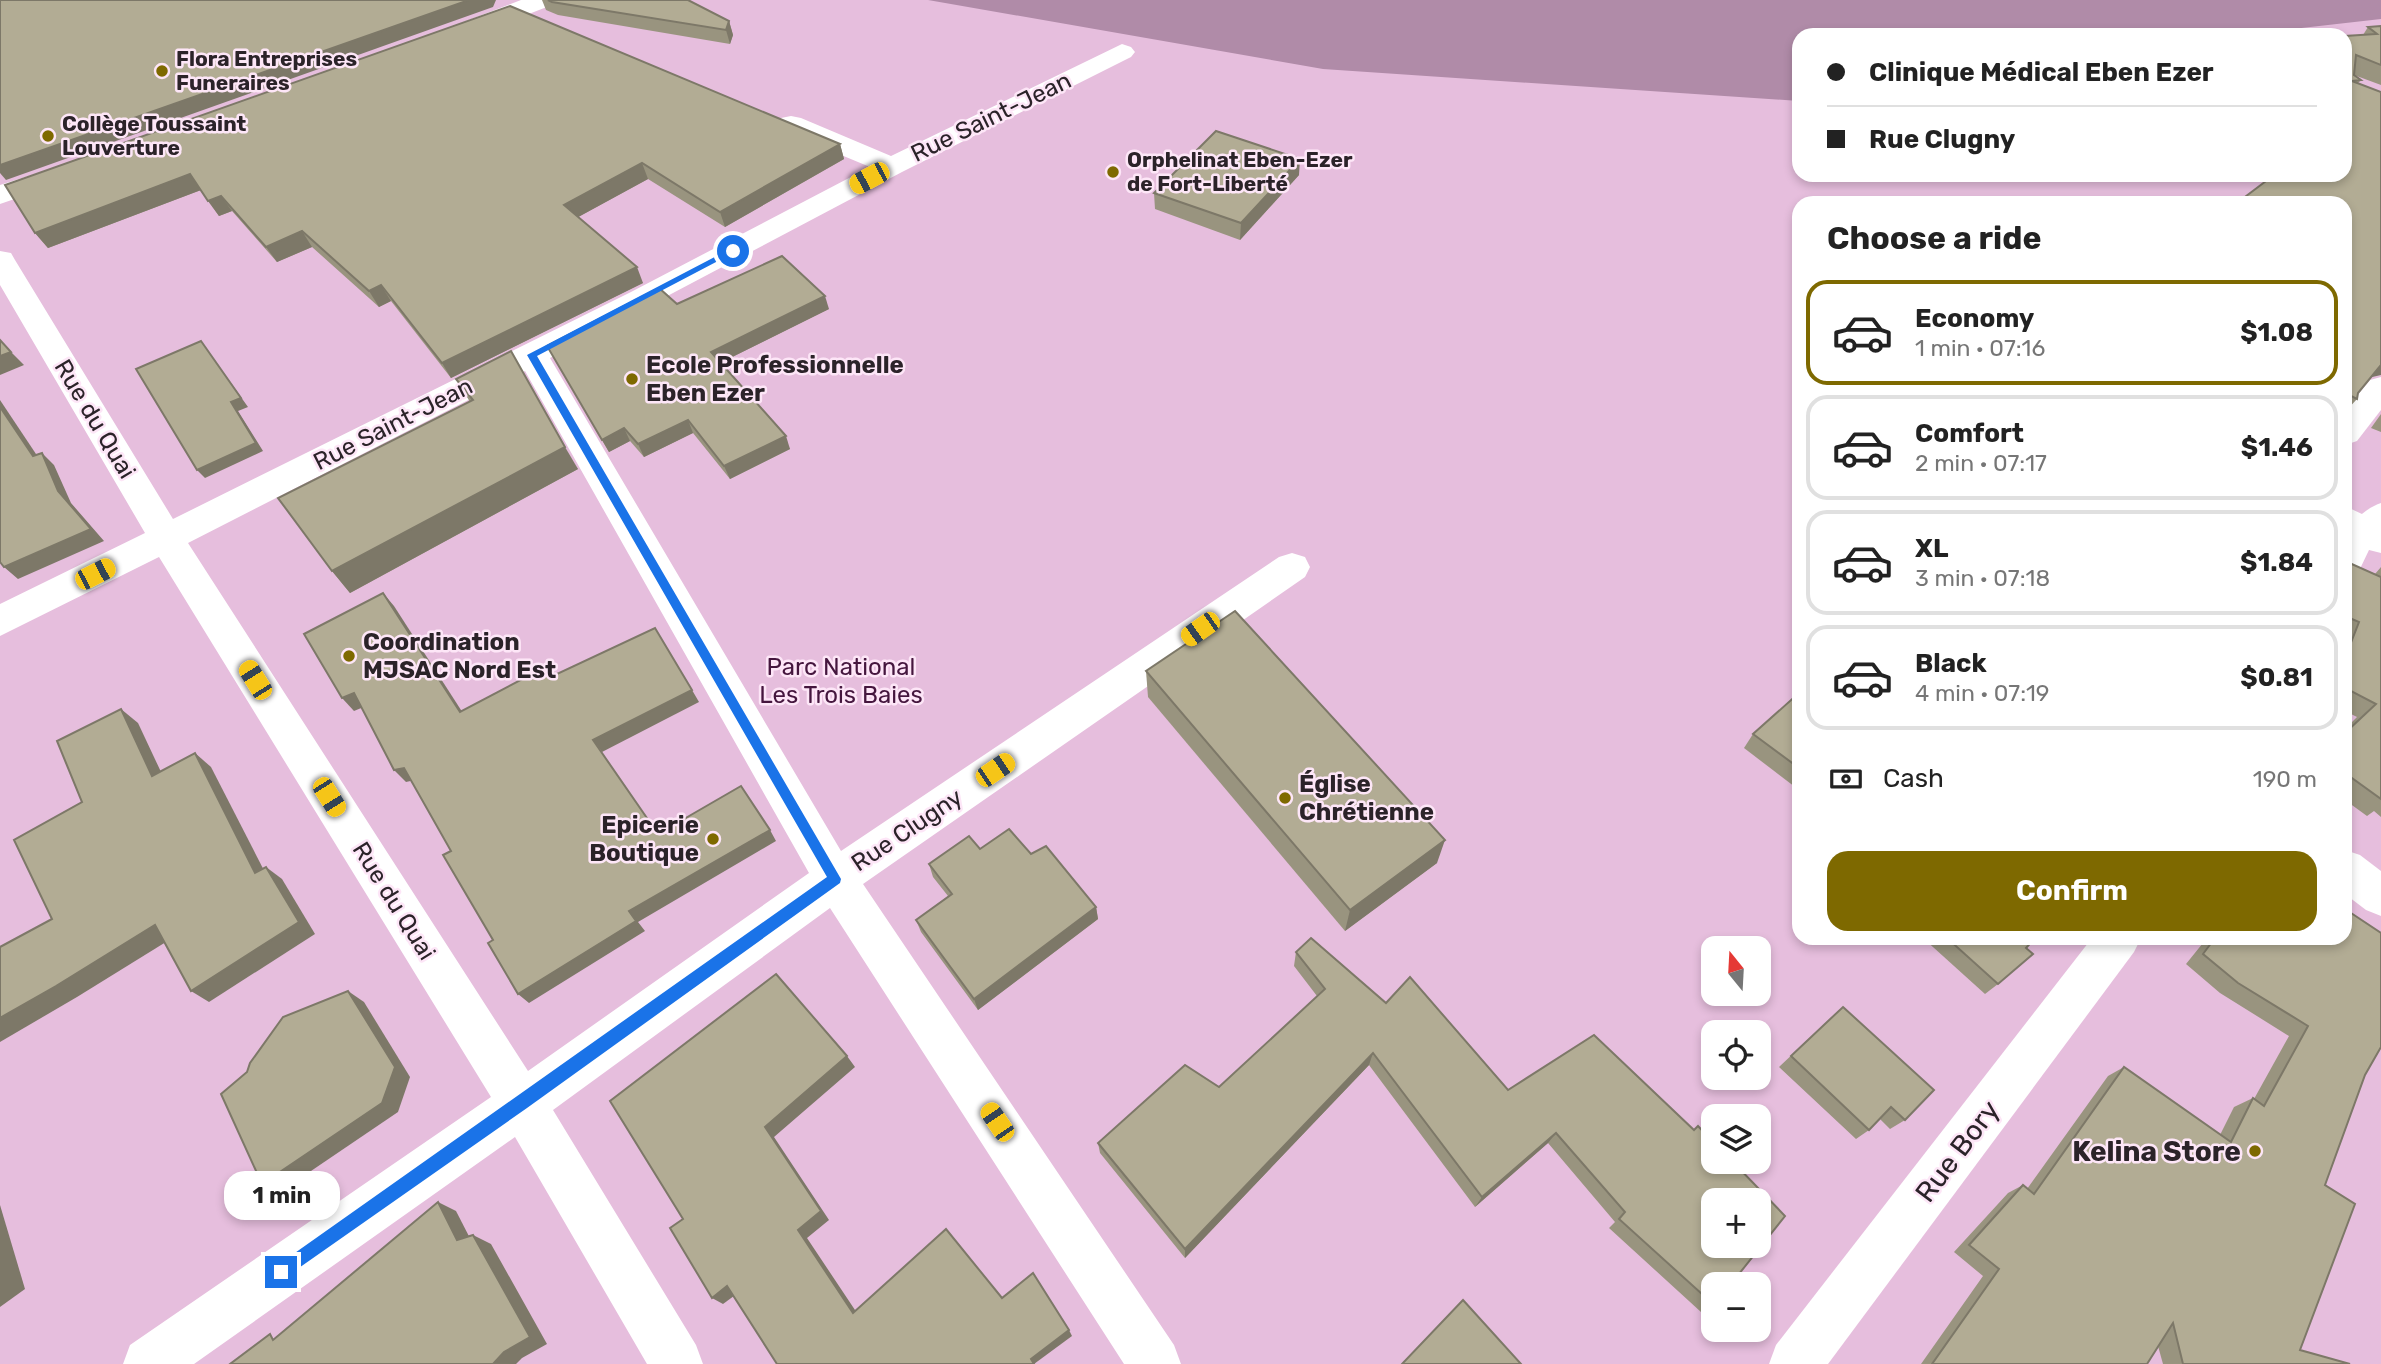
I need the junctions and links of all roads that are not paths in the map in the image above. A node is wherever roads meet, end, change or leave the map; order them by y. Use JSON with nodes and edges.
{"nodes":[{"id":1,"x":476,"y":1,"type":"edge"},
{"id":2,"x":536,"y":10,"type":"edge"},
{"id":3,"x":441,"y":38,"type":"edge"},
{"id":4,"x":1122,"y":52,"type":"dead end"},
{"id":5,"x":763,"y":112,"type":"edge"},
{"id":6,"x":892,"y":166,"type":"junction"},
{"id":7,"x":78,"y":167,"type":"edge"},
{"id":8,"x":0,"y":195,"type":"edge"},
{"id":9,"x":0,"y":260,"type":"edge"},
{"id":10,"x":532,"y":355,"type":"junction"},
{"id":11,"x":2381,"y":388,"type":"edge"},
{"id":12,"x":2352,"y":424,"type":"edge"},
{"id":13,"x":2367,"y":525,"type":"edge"},
{"id":14,"x":166,"y":538,"type":"junction"},
{"id":15,"x":2352,"y":551,"type":"edge"},
{"id":16,"x":1292,"y":566,"type":"dead end"},
{"id":17,"x":0,"y":621,"type":"edge"},
{"id":18,"x":2352,"y":874,"type":"edge"},
{"id":19,"x":835,"y":879,"type":"junction"},
{"id":20,"x":2381,"y":896,"type":"edge"},
{"id":21,"x":2114,"y":945,"type":"edge"},
{"id":22,"x":522,"y":1104,"type":"junction"},
{"id":23,"x":149,"y":1364,"type":"edge"},
{"id":24,"x":677,"y":1364,"type":"edge"},
{"id":25,"x":1156,"y":1364,"type":"edge"},
{"id":26,"x":1794,"y":1364,"type":"edge"}],
"edges":[{"from":1,"to":2,"type":"street"},
{"from":2,"to":3,"type":"street"},
{"from":4,"to":6,"type":"street","name":"Rue Saint-Jean"},
{"from":5,"to":6,"type":"street"},
{"from":6,"to":10,"type":"street","name":"Rue Saint-Jean"},
{"from":7,"to":8,"type":"street"},
{"from":9,"to":14,"type":"street","name":"Rue du Quai"},
{"from":10,"to":14,"type":"street","name":"Rue Saint-Jean"},
{"from":10,"to":19,"type":"street"},
{"from":11,"to":12,"type":"street"},
{"from":13,"to":15,"type":"street"},
{"from":14,"to":17,"type":"street","name":"Rue Saint-Jean"},
{"from":14,"to":22,"type":"street","name":"Rue du Quai"},
{"from":16,"to":19,"type":"street","name":"Rue Clugny"},
{"from":18,"to":20,"type":"street"},
{"from":19,"to":22,"type":"street","name":"Rue Clugny"},
{"from":19,"to":25,"type":"street"},
{"from":21,"to":26,"type":"street","name":"Rue Bory"},
{"from":22,"to":23,"type":"street","name":"Rue Clugny"},
{"from":22,"to":24,"type":"street","name":"Rue du Quai"}]}
